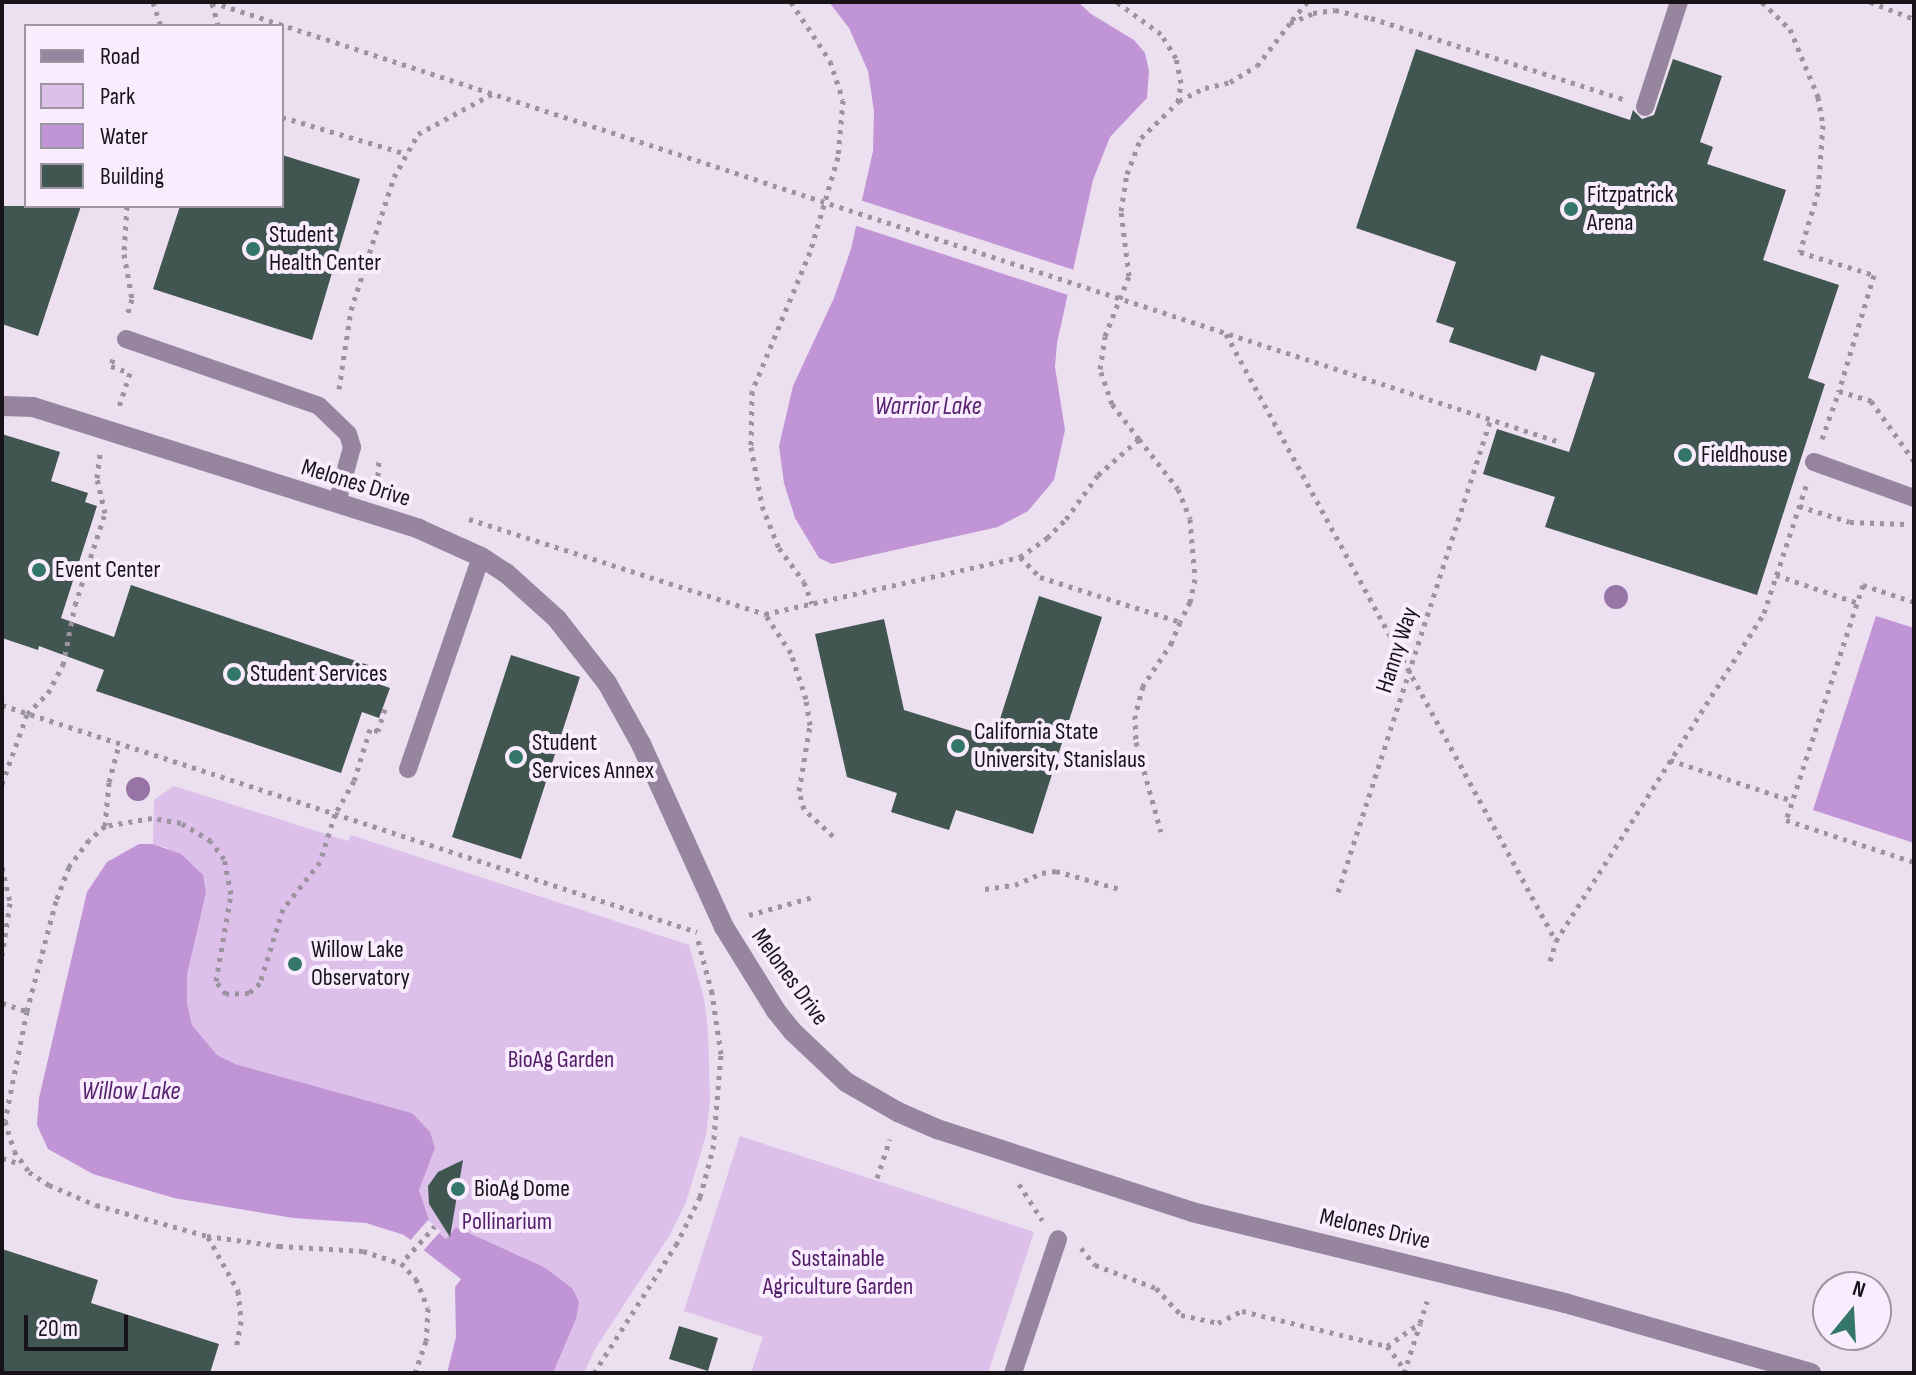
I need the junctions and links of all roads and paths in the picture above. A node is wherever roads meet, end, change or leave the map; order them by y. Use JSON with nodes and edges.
{"nodes":[{"id":1,"x":153,"y":2,"type":"edge"},
{"id":2,"x":212,"y":2,"type":"edge"},
{"id":3,"x":791,"y":2,"type":"edge"},
{"id":4,"x":1117,"y":2,"type":"edge"},
{"id":5,"x":1307,"y":2,"type":"edge"},
{"id":6,"x":1679,"y":2,"type":"edge"},
{"id":7,"x":1762,"y":2,"type":"edge"},
{"id":8,"x":1870,"y":2,"type":"edge"},
{"id":9,"x":1914,"y":19,"type":"edge"},
{"id":10,"x":1290,"y":23,"type":"junction"},
{"id":11,"x":160,"y":24,"type":"edge"},
{"id":12,"x":218,"y":24,"type":"edge"},
{"id":13,"x":280,"y":24,"type":"edge"},
{"id":14,"x":284,"y":25,"type":"edge"},
{"id":15,"x":493,"y":93,"type":"junction"},
{"id":16,"x":1178,"y":102,"type":"junction"},
{"id":17,"x":1645,"y":107,"type":"joint"},
{"id":18,"x":284,"y":118,"type":"edge"},
{"id":19,"x":407,"y":154,"type":"junction"},
{"id":20,"x":826,"y":202,"type":"junction"},
{"id":21,"x":126,"y":208,"type":"edge"},
{"id":22,"x":123,"y":221,"type":"dead end"},
{"id":23,"x":1119,"y":298,"type":"junction"},
{"id":24,"x":1226,"y":333,"type":"junction"},
{"id":25,"x":126,"y":339,"type":"dead end"},
{"id":26,"x":345,"y":397,"type":"dead end"},
{"id":27,"x":2,"y":406,"type":"edge"},
{"id":28,"x":1491,"y":419,"type":"junction"},
{"id":29,"x":1139,"y":439,"type":"junction"},
{"id":30,"x":1560,"y":442,"type":"dead end"},
{"id":31,"x":379,"y":452,"type":"dead end"},
{"id":32,"x":100,"y":453,"type":"dead end"},
{"id":33,"x":1914,"y":461,"type":"edge"},
{"id":34,"x":1814,"y":462,"type":"dead end"},
{"id":35,"x":378,"y":476,"type":"dead end"},
{"id":36,"x":1914,"y":498,"type":"edge"},
{"id":37,"x":337,"y":503,"type":"junction"},
{"id":38,"x":1799,"y":506,"type":"dead end"},
{"id":39,"x":458,"y":516,"type":"dead end"},
{"id":40,"x":1914,"y":525,"type":"edge"},
{"id":41,"x":1787,"y":544,"type":"dead end"},
{"id":42,"x":481,"y":557,"type":"junction"},
{"id":43,"x":1020,"y":557,"type":"junction"},
{"id":44,"x":1776,"y":575,"type":"junction"},
{"id":45,"x":1914,"y":602,"type":"edge"},
{"id":46,"x":1858,"y":603,"type":"junction"},
{"id":47,"x":812,"y":604,"type":"junction"},
{"id":48,"x":765,"y":614,"type":"junction"},
{"id":49,"x":1180,"y":622,"type":"junction"},
{"id":50,"x":1409,"y":672,"type":"junction"},
{"id":51,"x":2,"y":705,"type":"edge"},
{"id":52,"x":385,"y":709,"type":"dead end"},
{"id":53,"x":27,"y":714,"type":"junction"},
{"id":54,"x":119,"y":744,"type":"junction"},
{"id":55,"x":1670,"y":760,"type":"junction"},
{"id":56,"x":408,"y":769,"type":"dead end"},
{"id":57,"x":2,"y":784,"type":"edge"},
{"id":58,"x":1793,"y":801,"type":"junction"},
{"id":59,"x":335,"y":814,"type":"junction"},
{"id":60,"x":105,"y":826,"type":"junction"},
{"id":61,"x":1161,"y":832,"type":"dead end"},
{"id":62,"x":833,"y":836,"type":"dead end"},
{"id":63,"x":1914,"y":862,"type":"edge"},
{"id":64,"x":2,"y":867,"type":"edge"},
{"id":65,"x":985,"y":889,"type":"dead end"},
{"id":66,"x":1120,"y":889,"type":"dead end"},
{"id":67,"x":1338,"y":892,"type":"dead end"},
{"id":68,"x":813,"y":897,"type":"dead end"},
{"id":69,"x":744,"y":917,"type":"dead end"},
{"id":70,"x":1556,"y":941,"type":"junction"},
{"id":71,"x":2,"y":955,"type":"edge"},
{"id":72,"x":1550,"y":961,"type":"dead end"},
{"id":73,"x":2,"y":1003,"type":"edge"},
{"id":74,"x":27,"y":1011,"type":"junction"},
{"id":75,"x":892,"y":1134,"type":"dead end"},
{"id":76,"x":2,"y":1158,"type":"edge"},
{"id":77,"x":21,"y":1164,"type":"junction"},
{"id":78,"x":877,"y":1178,"type":"dead end"},
{"id":79,"x":1017,"y":1180,"type":"dead end"},
{"id":80,"x":435,"y":1226,"type":"dead end"},
{"id":81,"x":207,"y":1236,"type":"junction"},
{"id":82,"x":1058,"y":1239,"type":"junction"},
{"id":83,"x":406,"y":1258,"type":"dead end"},
{"id":84,"x":1427,"y":1301,"type":"dead end"},
{"id":85,"x":1420,"y":1323,"type":"junction"},
{"id":86,"x":1387,"y":1346,"type":"junction"},
{"id":87,"x":236,"y":1350,"type":"dead end"},
{"id":88,"x":1404,"y":1371,"type":"edge"},
{"id":89,"x":415,"y":1373,"type":"edge"},
{"id":90,"x":594,"y":1373,"type":"edge"},
{"id":91,"x":1013,"y":1373,"type":"edge"},
{"id":92,"x":1811,"y":1373,"type":"edge"}],
"edges":[{"from":1,"to":11,"type":"path"},
{"from":2,"to":12,"type":"path"},
{"from":2,"to":13,"type":"path"},
{"from":3,"to":20,"type":"path"},
{"from":4,"to":16,"type":"path"},
{"from":5,"to":10,"type":"path"},
{"from":6,"to":17,"type":"lane"},
{"from":7,"to":33,"type":"path"},
{"from":8,"to":9,"type":"path"},
{"from":10,"to":16,"type":"path"},
{"from":10,"to":17,"type":"path"},
{"from":14,"to":15,"type":"path"},
{"from":15,"to":19,"type":"path"},
{"from":15,"to":20,"type":"path"},
{"from":16,"to":23,"type":"path"},
{"from":18,"to":19,"type":"path"},
{"from":19,"to":26,"type":"path"},
{"from":20,"to":23,"type":"path"},
{"from":20,"to":47,"type":"path"},
{"from":21,"to":22,"type":"path"},
{"from":23,"to":24,"type":"path"},
{"from":23,"to":29,"type":"path"},
{"from":24,"to":28,"type":"path"},
{"from":24,"to":50,"type":"path"},
{"from":25,"to":37,"type":"lane"},
{"from":27,"to":37,"type":"street","name":"Melones Drive"},
{"from":28,"to":30,"type":"path"},
{"from":28,"to":50,"type":"path","name":"Hanny Way"},
{"from":29,"to":43,"type":"path"},
{"from":29,"to":49,"type":"path"},
{"from":31,"to":35,"type":"path"},
{"from":32,"to":53,"type":"path"},
{"from":34,"to":36,"type":"lane"},
{"from":37,"to":42,"type":"street","name":"Melones Drive"},
{"from":38,"to":40,"type":"path"},
{"from":39,"to":48,"type":"path"},
{"from":41,"to":44,"type":"path"},
{"from":42,"to":56,"type":"lane"},
{"from":42,"to":92,"type":"street","name":"Melones Drive"},
{"from":43,"to":47,"type":"path"},
{"from":43,"to":49,"type":"path"},
{"from":44,"to":46,"type":"path"},
{"from":44,"to":55,"type":"path"},
{"from":45,"to":46,"type":"path"},
{"from":46,"to":58,"type":"path"},
{"from":47,"to":48,"type":"path"},
{"from":48,"to":62,"type":"path"},
{"from":49,"to":61,"type":"path"},
{"from":50,"to":67,"type":"path","name":"Hanny Way"},
{"from":50,"to":70,"type":"path"},
{"from":51,"to":53,"type":"path"},
{"from":52,"to":59,"type":"path"},
{"from":53,"to":54,"type":"path"},
{"from":53,"to":57,"type":"path"},
{"from":54,"to":59,"type":"path"},
{"from":54,"to":60,"type":"path"},
{"from":55,"to":58,"type":"path"},
{"from":55,"to":70,"type":"path"},
{"from":58,"to":63,"type":"path"},
{"from":59,"to":60,"type":"path"},
{"from":59,"to":90,"type":"path"},
{"from":60,"to":74,"type":"path"},
{"from":64,"to":71,"type":"path"},
{"from":65,"to":66,"type":"path"},
{"from":68,"to":69,"type":"path"},
{"from":70,"to":72,"type":"path"},
{"from":73,"to":74,"type":"path"},
{"from":74,"to":77,"type":"path"},
{"from":75,"to":78,"type":"path"},
{"from":76,"to":77,"type":"path"},
{"from":77,"to":81,"type":"path"},
{"from":79,"to":82,"type":"path"},
{"from":80,"to":83,"type":"path"},
{"from":81,"to":87,"type":"path"},
{"from":81,"to":89,"type":"path"},
{"from":82,"to":86,"type":"path"},
{"from":82,"to":91,"type":"lane"},
{"from":84,"to":85,"type":"path"},
{"from":85,"to":86,"type":"path"},
{"from":85,"to":88,"type":"path"},
{"from":86,"to":88,"type":"path"}]}
